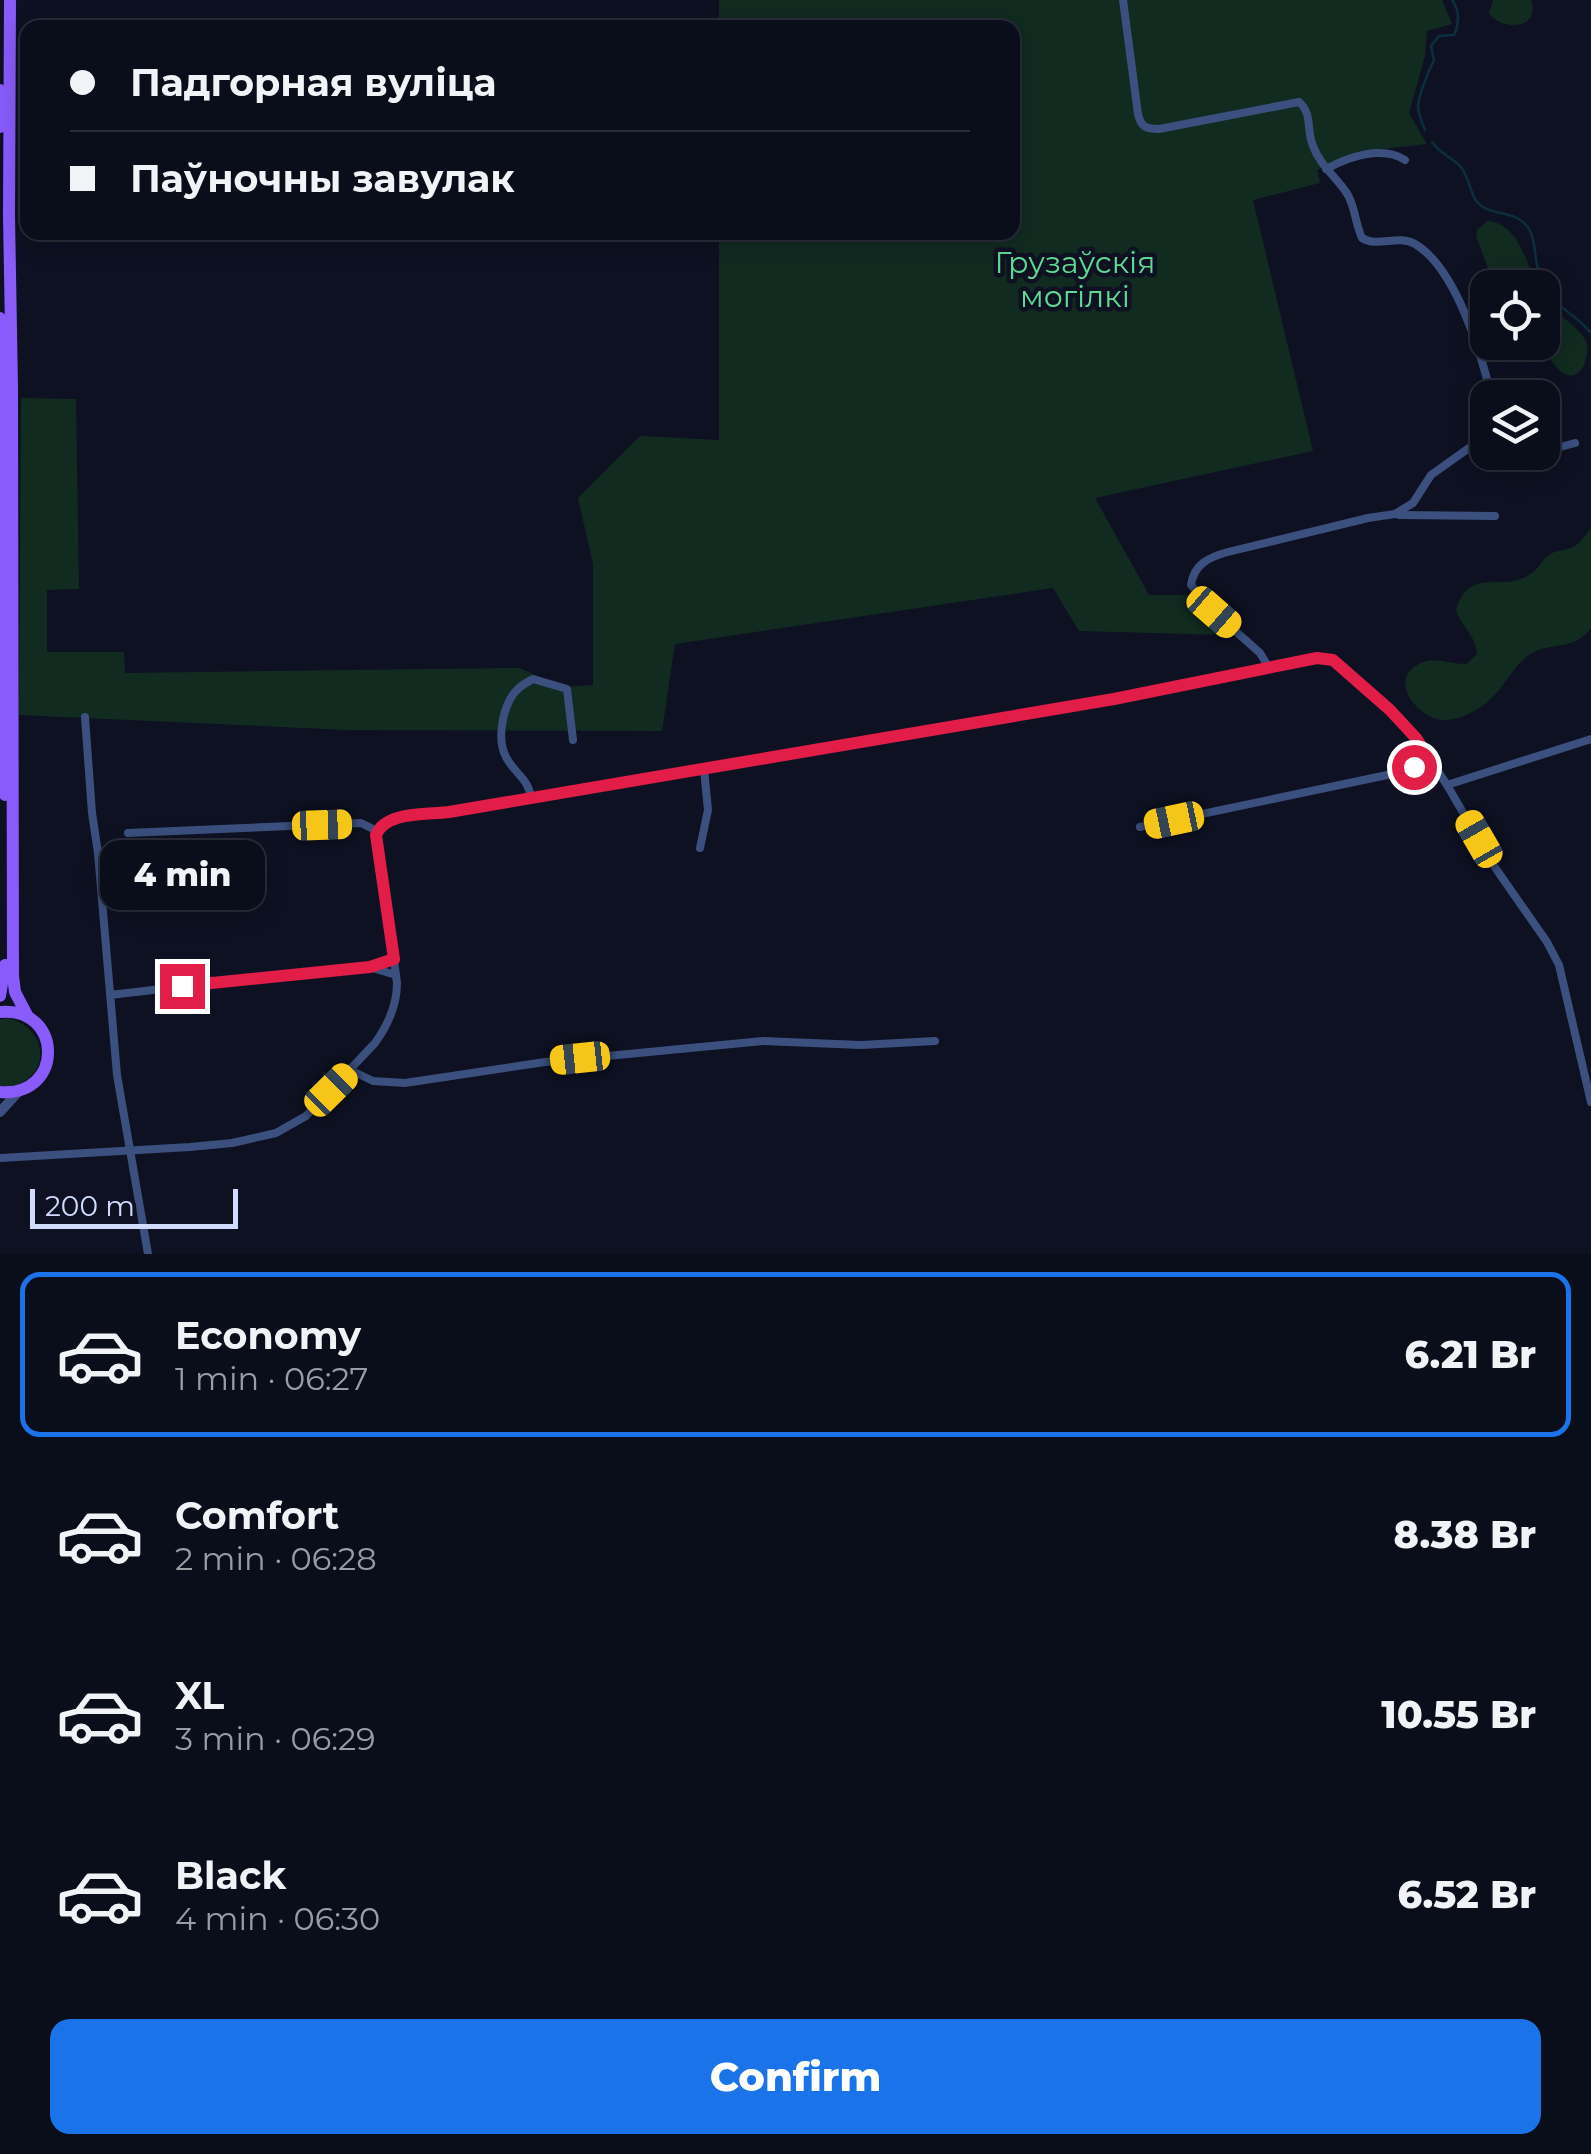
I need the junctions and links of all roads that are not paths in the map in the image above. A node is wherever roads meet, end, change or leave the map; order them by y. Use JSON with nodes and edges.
{"nodes":[{"id":1,"x":10,"y":0,"type":"edge"},
{"id":2,"x":1123,"y":0,"type":"edge"},
{"id":3,"x":0,"y":90,"type":"edge"},
{"id":4,"x":0,"y":127,"type":"edge"},
{"id":5,"x":1405,"y":160,"type":"dead end"},
{"id":6,"x":1323,"y":165,"type":"junction"},
{"id":7,"x":0,"y":318,"type":"edge"},
{"id":8,"x":1487,"y":380,"type":"edge"},
{"id":9,"x":1574,"y":444,"type":"dead end"},
{"id":10,"x":1470,"y":447,"type":"edge"},
{"id":11,"x":1560,"y":448,"type":"edge"},
{"id":12,"x":1394,"y":514,"type":"junction"},
{"id":13,"x":1495,"y":516,"type":"dead end"},
{"id":14,"x":1269,"y":668,"type":"junction"},
{"id":15,"x":85,"y":717,"type":"dead end"},
{"id":16,"x":1591,"y":738,"type":"edge"},
{"id":17,"x":573,"y":740,"type":"dead end"},
{"id":18,"x":1429,"y":759,"type":"junction"},
{"id":19,"x":704,"y":770,"type":"junction"},
{"id":20,"x":1447,"y":785,"type":"junction"},
{"id":21,"x":531,"y":798,"type":"junction"},
{"id":22,"x":1140,"y":827,"type":"dead end"},
{"id":23,"x":377,"y":830,"type":"junction"},
{"id":24,"x":128,"y":833,"type":"dead end"},
{"id":25,"x":700,"y":848,"type":"dead end"},
{"id":26,"x":394,"y":966,"type":"junction"},
{"id":27,"x":370,"y":967,"type":"junction"},
{"id":28,"x":110,"y":995,"type":"junction"},
{"id":29,"x":0,"y":996,"type":"edge"},
{"id":30,"x":0,"y":1012,"type":"edge"},
{"id":31,"x":28,"y":1016,"type":"junction"},
{"id":32,"x":935,"y":1041,"type":"dead end"},
{"id":33,"x":350,"y":1070,"type":"junction"},
{"id":34,"x":19,"y":1091,"type":"junction"},
{"id":35,"x":0,"y":1092,"type":"edge"},
{"id":36,"x":1591,"y":1102,"type":"edge"},
{"id":37,"x":0,"y":1112,"type":"edge"},
{"id":38,"x":130,"y":1152,"type":"junction"},
{"id":39,"x":0,"y":1158,"type":"edge"},
{"id":40,"x":148,"y":1254,"type":"edge"}],
"edges":[{"from":1,"to":31,"type":"main road"},
{"from":2,"to":6,"type":"street"},
{"from":3,"to":4,"type":"main road"},
{"from":5,"to":6,"type":"street"},
{"from":6,"to":8,"type":"street"},
{"from":7,"to":29,"type":"main road"},
{"from":9,"to":11,"type":"street"},
{"from":10,"to":12,"type":"street"},
{"from":12,"to":13,"type":"street"},
{"from":12,"to":14,"type":"street"},
{"from":14,"to":18,"type":"street"},
{"from":14,"to":19,"type":"street"},
{"from":15,"to":28,"type":"street"},
{"from":16,"to":20,"type":"street"},
{"from":17,"to":21,"type":"street"},
{"from":18,"to":20,"type":"street"},
{"from":18,"to":22,"type":"street"},
{"from":19,"to":21,"type":"street"},
{"from":19,"to":25,"type":"street"},
{"from":20,"to":36,"type":"street"},
{"from":21,"to":23,"type":"street"},
{"from":23,"to":24,"type":"street"},
{"from":23,"to":26,"type":"street"},
{"from":26,"to":27,"type":"street"},
{"from":26,"to":27,"type":"street"},
{"from":26,"to":33,"type":"street"},
{"from":27,"to":28,"type":"street"},
{"from":28,"to":38,"type":"street"},
{"from":30,"to":31,"type":"main road"},
{"from":31,"to":34,"type":"main road"},
{"from":32,"to":33,"type":"street"},
{"from":33,"to":38,"type":"street"},
{"from":34,"to":35,"type":"main road"},
{"from":34,"to":37,"type":"street"},
{"from":38,"to":39,"type":"street"},
{"from":38,"to":40,"type":"street"}]}
